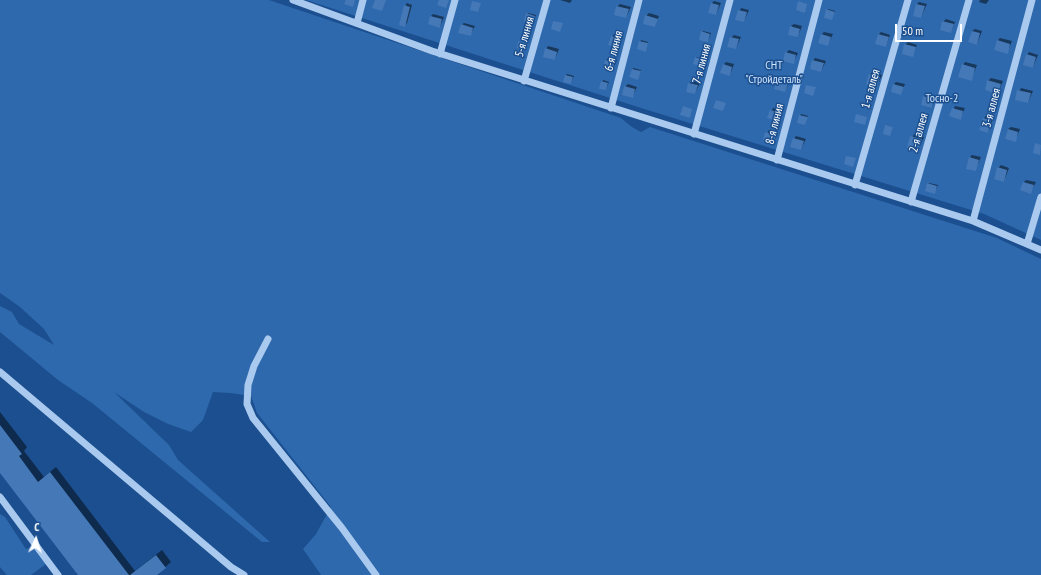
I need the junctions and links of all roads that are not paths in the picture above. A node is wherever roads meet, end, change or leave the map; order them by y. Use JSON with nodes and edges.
{"nodes":[{"id":1,"x":293,"y":0,"type":"edge"},
{"id":2,"x":363,"y":0,"type":"edge"},
{"id":3,"x":455,"y":0,"type":"edge"},
{"id":4,"x":547,"y":0,"type":"edge"},
{"id":5,"x":639,"y":0,"type":"edge"},
{"id":6,"x":730,"y":0,"type":"edge"},
{"id":7,"x":819,"y":0,"type":"edge"},
{"id":8,"x":908,"y":0,"type":"edge"},
{"id":9,"x":969,"y":0,"type":"edge"},
{"id":10,"x":1032,"y":0,"type":"edge"},
{"id":11,"x":357,"y":23,"type":"junction"},
{"id":12,"x":440,"y":54,"type":"junction"},
{"id":13,"x":524,"y":81,"type":"junction"},
{"id":14,"x":611,"y":108,"type":"junction"},
{"id":15,"x":694,"y":134,"type":"junction"},
{"id":16,"x":777,"y":160,"type":"junction"},
{"id":17,"x":855,"y":185,"type":"junction"},
{"id":18,"x":1041,"y":197,"type":"edge"},
{"id":19,"x":911,"y":202,"type":"junction"},
{"id":20,"x":973,"y":221,"type":"junction"},
{"id":21,"x":1027,"y":244,"type":"junction"},
{"id":22,"x":1041,"y":250,"type":"edge"},
{"id":23,"x":268,"y":339,"type":"dead end"},
{"id":24,"x":0,"y":372,"type":"edge"},
{"id":25,"x":0,"y":497,"type":"edge"},
{"id":26,"x":58,"y":575,"type":"edge"},
{"id":27,"x":244,"y":575,"type":"edge"},
{"id":28,"x":376,"y":575,"type":"edge"}],
"edges":[{"from":1,"to":11,"type":"street"},
{"from":2,"to":11,"type":"street"},
{"from":3,"to":12,"type":"street"},
{"from":4,"to":13,"type":"street","name":"5-я линия"},
{"from":5,"to":14,"type":"street","name":"6-я линия"},
{"from":6,"to":15,"type":"street","name":"7-я линия"},
{"from":7,"to":16,"type":"street","name":"8-я линия"},
{"from":8,"to":17,"type":"street","name":"1-я аллея"},
{"from":9,"to":19,"type":"street","name":"2-я аллея"},
{"from":10,"to":20,"type":"street","name":"3-я аллея"},
{"from":11,"to":12,"type":"street"},
{"from":12,"to":13,"type":"street"},
{"from":13,"to":14,"type":"street"},
{"from":14,"to":15,"type":"street"},
{"from":15,"to":16,"type":"street"},
{"from":16,"to":17,"type":"street"},
{"from":17,"to":19,"type":"street"},
{"from":18,"to":21,"type":"street"},
{"from":19,"to":20,"type":"street"},
{"from":20,"to":21,"type":"street"},
{"from":21,"to":22,"type":"street"},
{"from":23,"to":28,"type":"street"},
{"from":24,"to":27,"type":"street"},
{"from":25,"to":26,"type":"street"}]}
